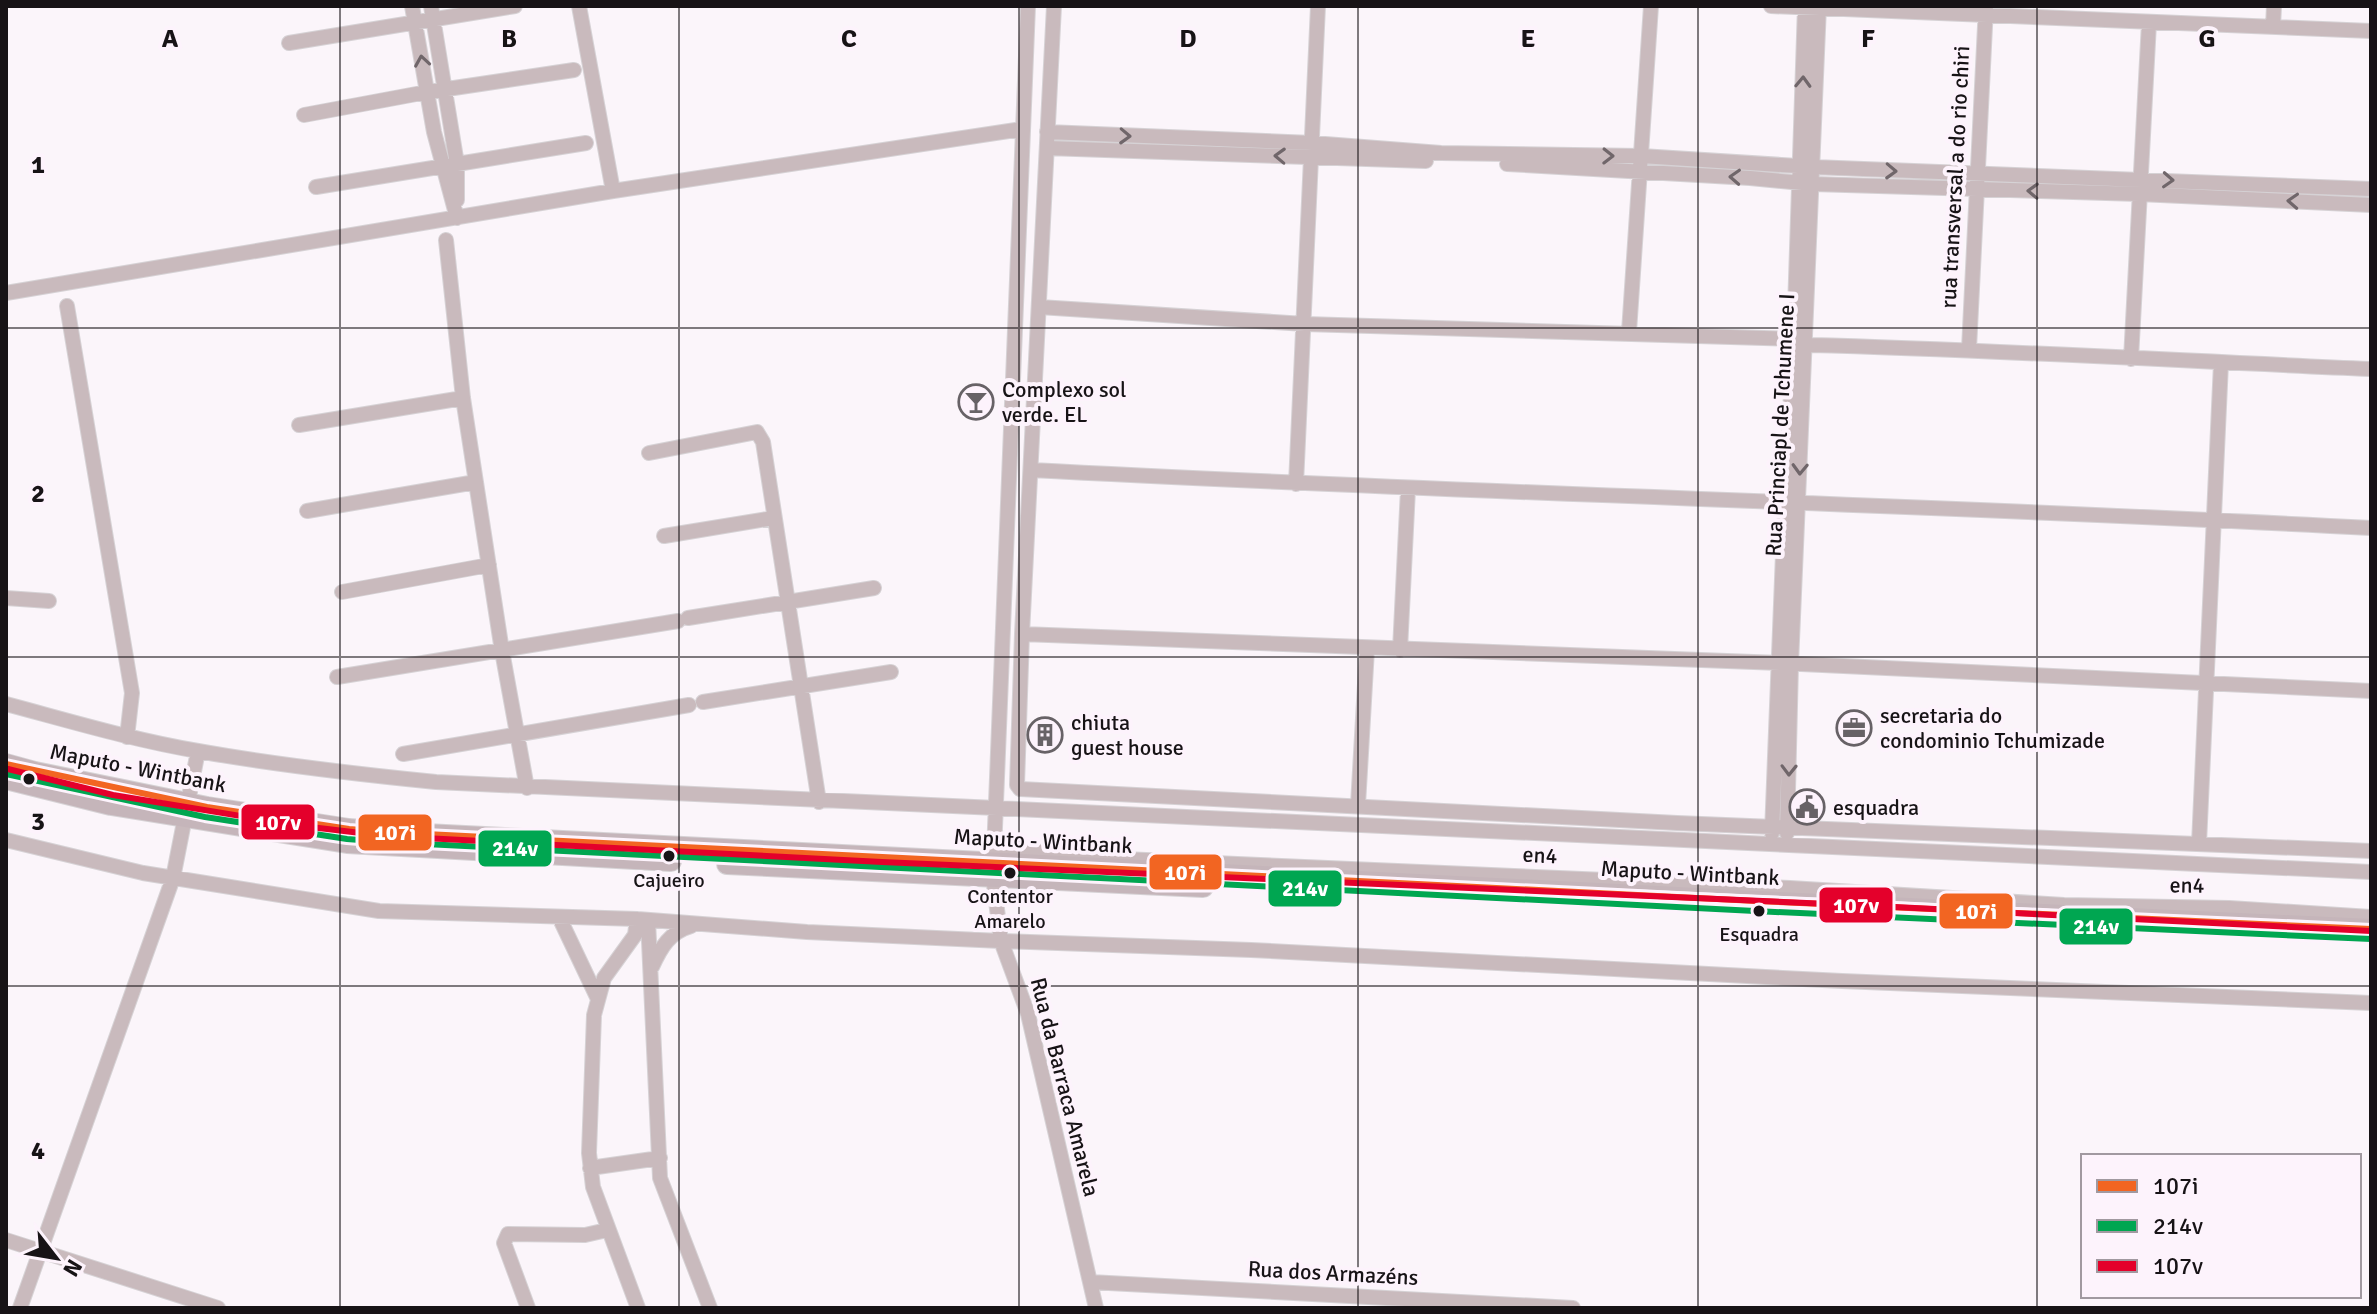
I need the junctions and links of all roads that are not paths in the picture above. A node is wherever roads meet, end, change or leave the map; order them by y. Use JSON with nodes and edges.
{"nodes":[{"id":1,"x":412,"y":6,"type":"edge"},
{"id":2,"x":515,"y":6,"type":"edge"},
{"id":3,"x":579,"y":6,"type":"edge"},
{"id":4,"x":1028,"y":6,"type":"edge"},
{"id":5,"x":1054,"y":6,"type":"edge"},
{"id":6,"x":1318,"y":6,"type":"edge"},
{"id":7,"x":1651,"y":6,"type":"edge"},
{"id":8,"x":1771,"y":6,"type":"edge"},
{"id":9,"x":2274,"y":6,"type":"edge"},
{"id":10,"x":1812,"y":7,"type":"edge"},
{"id":11,"x":1985,"y":10,"type":"edge"},
{"id":12,"x":432,"y":12,"type":"edge"},
{"id":13,"x":2149,"y":23,"type":"junction"},
{"id":14,"x":416,"y":24,"type":"junction"},
{"id":15,"x":2273,"y":27,"type":"junction"},
{"id":16,"x":2371,"y":31,"type":"edge"},
{"id":17,"x":289,"y":43,"type":"dead end"},
{"id":18,"x":574,"y":70,"type":"dead end"},
{"id":19,"x":445,"y":90,"type":"junction"},
{"id":20,"x":427,"y":92,"type":"junction"},
{"id":21,"x":304,"y":115,"type":"dead end"},
{"id":22,"x":1022,"y":129,"type":"junction"},
{"id":23,"x":1047,"y":140,"type":"junction"},
{"id":24,"x":586,"y":143,"type":"dead end"},
{"id":25,"x":1311,"y":150,"type":"junction"},
{"id":26,"x":457,"y":164,"type":"junction"},
{"id":27,"x":1641,"y":164,"type":"junction"},
{"id":28,"x":441,"y":165,"type":"junction"},
{"id":29,"x":1807,"y":167,"type":"junction"},
{"id":30,"x":1978,"y":182,"type":"junction"},
{"id":31,"x":1806,"y":183,"type":"junction"},
{"id":32,"x":2139,"y":186,"type":"junction"},
{"id":33,"x":316,"y":187,"type":"dead end"},
{"id":34,"x":2371,"y":189,"type":"edge"},
{"id":35,"x":613,"y":191,"type":"junction"},
{"id":36,"x":2371,"y":205,"type":"edge"},
{"id":37,"x":457,"y":218,"type":"junction"},
{"id":38,"x":446,"y":240,"type":"dead end"},
{"id":39,"x":6,"y":293,"type":"edge"},
{"id":40,"x":67,"y":306,"type":"dead end"},
{"id":41,"x":1039,"y":307,"type":"junction"},
{"id":42,"x":1305,"y":324,"type":"junction"},
{"id":43,"x":1629,"y":332,"type":"junction"},
{"id":44,"x":1800,"y":341,"type":"junction"},
{"id":45,"x":1969,"y":349,"type":"junction"},
{"id":46,"x":2131,"y":359,"type":"junction"},
{"id":47,"x":2221,"y":363,"type":"junction"},
{"id":48,"x":2371,"y":369,"type":"edge"},
{"id":49,"x":463,"y":398,"type":"junction"},
{"id":50,"x":299,"y":425,"type":"dead end"},
{"id":51,"x":649,"y":453,"type":"dead end"},
{"id":52,"x":1031,"y":470,"type":"junction"},
{"id":53,"x":476,"y":482,"type":"junction"},
{"id":54,"x":1296,"y":484,"type":"junction"},
{"id":55,"x":1408,"y":489,"type":"junction"},
{"id":56,"x":1792,"y":504,"type":"junction"},
{"id":57,"x":307,"y":511,"type":"dead end"},
{"id":58,"x":773,"y":518,"type":"junction"},
{"id":59,"x":2215,"y":520,"type":"junction"},
{"id":60,"x":2371,"y":528,"type":"edge"},
{"id":61,"x":664,"y":536,"type":"dead end"},
{"id":62,"x":489,"y":565,"type":"junction"},
{"id":63,"x":874,"y":588,"type":"dead end"},
{"id":64,"x":342,"y":592,"type":"dead end"},
{"id":65,"x":6,"y":598,"type":"edge"},
{"id":66,"x":49,"y":601,"type":"dead end"},
{"id":67,"x":788,"y":603,"type":"junction"},
{"id":68,"x":1022,"y":634,"type":"junction"},
{"id":69,"x":1367,"y":649,"type":"junction"},
{"id":70,"x":1400,"y":650,"type":"junction"},
{"id":71,"x":502,"y":651,"type":"junction"},
{"id":72,"x":1785,"y":664,"type":"junction"},
{"id":73,"x":891,"y":672,"type":"dead end"},
{"id":74,"x":337,"y":677,"type":"dead end"},
{"id":75,"x":2207,"y":684,"type":"junction"},
{"id":76,"x":802,"y":685,"type":"junction"},
{"id":77,"x":2371,"y":691,"type":"edge"},
{"id":78,"x":6,"y":704,"type":"edge"},
{"id":79,"x":517,"y":734,"type":"junction"},
{"id":80,"x":127,"y":737,"type":"junction"},
{"id":81,"x":198,"y":751,"type":"junction"},
{"id":82,"x":403,"y":754,"type":"dead end"},
{"id":83,"x":6,"y":764,"type":"edge"},
{"id":84,"x":6,"y":779,"type":"edge"},
{"id":85,"x":527,"y":788,"type":"junction"},
{"id":86,"x":819,"y":802,"type":"junction"},
{"id":87,"x":1358,"y":805,"type":"junction"},
{"id":88,"x":186,"y":810,"type":"junction"},
{"id":89,"x":996,"y":810,"type":"junction"},
{"id":90,"x":1772,"y":826,"type":"junction"},
{"id":91,"x":1788,"y":827,"type":"junction"},
{"id":92,"x":6,"y":840,"type":"edge"},
{"id":93,"x":2199,"y":844,"type":"junction"},
{"id":94,"x":1770,"y":845,"type":"junction"},
{"id":95,"x":1786,"y":846,"type":"junction"},
{"id":96,"x":2371,"y":851,"type":"edge"},
{"id":97,"x":994,"y":863,"type":"junction"},
{"id":98,"x":2371,"y":872,"type":"edge"},
{"id":99,"x":173,"y":878,"type":"junction"},
{"id":100,"x":559,"y":917,"type":"junction"},
{"id":101,"x":2371,"y":917,"type":"edge"},
{"id":102,"x":642,"y":920,"type":"junction"},
{"id":103,"x":699,"y":923,"type":"junction"},
{"id":104,"x":2371,"y":929,"type":"edge"},
{"id":105,"x":1001,"y":941,"type":"junction"},
{"id":106,"x":2371,"y":941,"type":"edge"},
{"id":107,"x":652,"y":968,"type":"junction"},
{"id":108,"x":597,"y":997,"type":"junction"},
{"id":109,"x":2371,"y":1003,"type":"edge"},
{"id":110,"x":660,"y":1158,"type":"junction"},
{"id":111,"x":590,"y":1168,"type":"junction"},
{"id":112,"x":607,"y":1230,"type":"junction"},
{"id":113,"x":6,"y":1240,"type":"edge"},
{"id":114,"x":40,"y":1252,"type":"junction"},
{"id":115,"x":1090,"y":1282,"type":"junction"},
{"id":116,"x":20,"y":1308,"type":"edge"},
{"id":117,"x":218,"y":1308,"type":"edge"},
{"id":118,"x":528,"y":1308,"type":"edge"},
{"id":119,"x":638,"y":1308,"type":"edge"},
{"id":120,"x":710,"y":1308,"type":"edge"},
{"id":121,"x":1096,"y":1308,"type":"edge"},
{"id":122,"x":1573,"y":1308,"type":"edge"}],
"edges":[{"from":1,"to":14,"type":"street"},
{"from":2,"to":12,"type":"street"},
{"from":3,"to":35,"type":"street"},
{"from":4,"to":22,"type":"street","name":"Rua da Barraca Amarela"},
{"from":5,"to":23,"type":"street"},
{"from":6,"to":25,"type":"street"},
{"from":7,"to":27,"type":"street"},
{"from":8,"to":10,"type":"street"},
{"from":9,"to":15,"type":"street"},
{"from":10,"to":11,"type":"street"},
{"from":10,"to":29,"type":"street","name":"Rua Princiapl de Tchumene I"},
{"from":11,"to":13,"type":"street"},
{"from":11,"to":30,"type":"street","name":"rua transversal a do rio chiri"},
{"from":12,"to":14,"type":"street"},
{"from":12,"to":19,"type":"street"},
{"from":13,"to":15,"type":"street"},
{"from":13,"to":32,"type":"street"},
{"from":14,"to":17,"type":"street"},
{"from":20,"to":14,"type":"street","one_way":true},
{"from":15,"to":16,"type":"street"},
{"from":18,"to":19,"type":"street"},
{"from":19,"to":20,"type":"street"},
{"from":19,"to":26,"type":"street"},
{"from":20,"to":21,"type":"street"},
{"from":20,"to":28,"type":"street"},
{"from":22,"to":35,"type":"street"},
{"from":22,"to":89,"type":"street","name":"Rua da Barraca Amarela"},
{"from":23,"to":25,"type":"street"},
{"from":23,"to":41,"type":"street"},
{"from":24,"to":26,"type":"street"},
{"from":25,"to":27,"type":"street"},
{"from":25,"to":42,"type":"street"},
{"from":26,"to":28,"type":"street"},
{"from":26,"to":37,"type":"street"},
{"from":27,"to":29,"type":"street"},
{"from":31,"to":27,"type":"street","one_way":true},
{"from":27,"to":43,"type":"street"},
{"from":28,"to":33,"type":"street"},
{"from":28,"to":37,"type":"street"},
{"from":29,"to":30,"type":"street","one_way":true},
{"from":29,"to":31,"type":"street","name":"Rua Princiapl de Tchumene I"},
{"from":30,"to":31,"type":"street"},
{"from":30,"to":32,"type":"street"},
{"from":30,"to":45,"type":"street","name":"rua transversal a do rio chiri"},
{"from":31,"to":44,"type":"street","name":"Rua Princiapl de Tchumene I"},
{"from":32,"to":34,"type":"street","one_way":true},
{"from":36,"to":32,"type":"street","one_way":true},
{"from":32,"to":46,"type":"street"},
{"from":35,"to":37,"type":"street"},
{"from":37,"to":39,"type":"street"},
{"from":38,"to":49,"type":"street"},
{"from":40,"to":80,"type":"street"},
{"from":41,"to":42,"type":"street"},
{"from":41,"to":52,"type":"street"},
{"from":42,"to":43,"type":"street"},
{"from":42,"to":54,"type":"street"},
{"from":43,"to":44,"type":"street"},
{"from":44,"to":45,"type":"street"},
{"from":44,"to":56,"type":"street","name":"Rua Princiapl de Tchumene I"},
{"from":45,"to":46,"type":"street"},
{"from":46,"to":47,"type":"street"},
{"from":47,"to":48,"type":"street"},
{"from":47,"to":59,"type":"street"},
{"from":49,"to":50,"type":"street"},
{"from":49,"to":53,"type":"street"},
{"from":51,"to":58,"type":"street"},
{"from":52,"to":54,"type":"street"},
{"from":52,"to":68,"type":"street"},
{"from":53,"to":57,"type":"street"},
{"from":53,"to":62,"type":"street"},
{"from":54,"to":55,"type":"street"},
{"from":55,"to":56,"type":"street"},
{"from":55,"to":70,"type":"street"},
{"from":56,"to":59,"type":"street"},
{"from":56,"to":72,"type":"street","name":"Rua Princiapl de Tchumene I"},
{"from":58,"to":61,"type":"street"},
{"from":58,"to":67,"type":"street"},
{"from":59,"to":60,"type":"street"},
{"from":59,"to":75,"type":"street"},
{"from":62,"to":64,"type":"street"},
{"from":62,"to":71,"type":"street"},
{"from":63,"to":67,"type":"street"},
{"from":65,"to":66,"type":"street"},
{"from":67,"to":71,"type":"street"},
{"from":67,"to":76,"type":"street"},
{"from":68,"to":69,"type":"street"},
{"from":68,"to":87,"type":"street"},
{"from":69,"to":70,"type":"street"},
{"from":69,"to":87,"type":"street"},
{"from":70,"to":72,"type":"street"},
{"from":71,"to":74,"type":"street"},
{"from":71,"to":79,"type":"street"},
{"from":72,"to":75,"type":"street"},
{"from":72,"to":90,"type":"street","name":"Rua Princiapl de Tchumene I"},
{"from":72,"to":91,"type":"street","name":"Rua Princiapl de Tchumene I","one_way":true},
{"from":73,"to":76,"type":"street"},
{"from":75,"to":77,"type":"street"},
{"from":75,"to":93,"type":"street"},
{"from":76,"to":79,"type":"street"},
{"from":76,"to":86,"type":"street"},
{"from":78,"to":80,"type":"street"},
{"from":79,"to":82,"type":"street"},
{"from":79,"to":85,"type":"street"},
{"from":80,"to":81,"type":"street"},
{"from":81,"to":85,"type":"street"},
{"from":81,"to":88,"type":"street"},
{"from":83,"to":88,"type":"highway","name":"Maputo - Wintbank"},
{"from":84,"to":88,"type":"highway","name":"Maputo - Wintbank"},
{"from":85,"to":86,"type":"street"},
{"from":86,"to":89,"type":"street"},
{"from":87,"to":90,"type":"street"},
{"from":88,"to":97,"type":"highway","name":"Maputo - Wintbank"},
{"from":88,"to":99,"type":"street"},
{"from":89,"to":94,"type":"street"},
{"from":89,"to":97,"type":"street","name":"Rua da Barraca Amarela"},
{"from":90,"to":91,"type":"street"},
{"from":90,"to":94,"type":"street","name":"Rua Princiapl de Tchumene I"},
{"from":91,"to":93,"type":"street"},
{"from":91,"to":95,"type":"street","name":"Rua Princiapl de Tchumene I"},
{"from":92,"to":99,"type":"street"},
{"from":93,"to":96,"type":"street"},
{"from":94,"to":95,"type":"street"},
{"from":95,"to":98,"type":"street"},
{"from":97,"to":101,"type":"street","name":"en4"},
{"from":97,"to":104,"type":"highway","name":"Maputo - Wintbank"},
{"from":97,"to":105,"type":"street","name":"Rua da Barraca Amarela"},
{"from":97,"to":106,"type":"highway","name":"Maputo - Wintbank"},
{"from":99,"to":100,"type":"street"},
{"from":99,"to":114,"type":"street"},
{"from":100,"to":102,"type":"street"},
{"from":100,"to":108,"type":"street"},
{"from":102,"to":103,"type":"street"},
{"from":102,"to":107,"type":"street"},
{"from":102,"to":108,"type":"street"},
{"from":103,"to":105,"type":"street"},
{"from":103,"to":107,"type":"street"},
{"from":105,"to":109,"type":"street"},
{"from":105,"to":115,"type":"street","name":"Rua da Barraca Amarela"},
{"from":107,"to":110,"type":"street"},
{"from":108,"to":111,"type":"street"},
{"from":110,"to":111,"type":"street"},
{"from":110,"to":120,"type":"street"},
{"from":111,"to":112,"type":"street"},
{"from":112,"to":118,"type":"street"},
{"from":112,"to":119,"type":"street"},
{"from":113,"to":114,"type":"street"},
{"from":114,"to":116,"type":"street"},
{"from":114,"to":117,"type":"street"},
{"from":115,"to":121,"type":"street","name":"Rua da Barraca Amarela"},
{"from":115,"to":122,"type":"street","name":"Rua dos Armazéns"}]}
